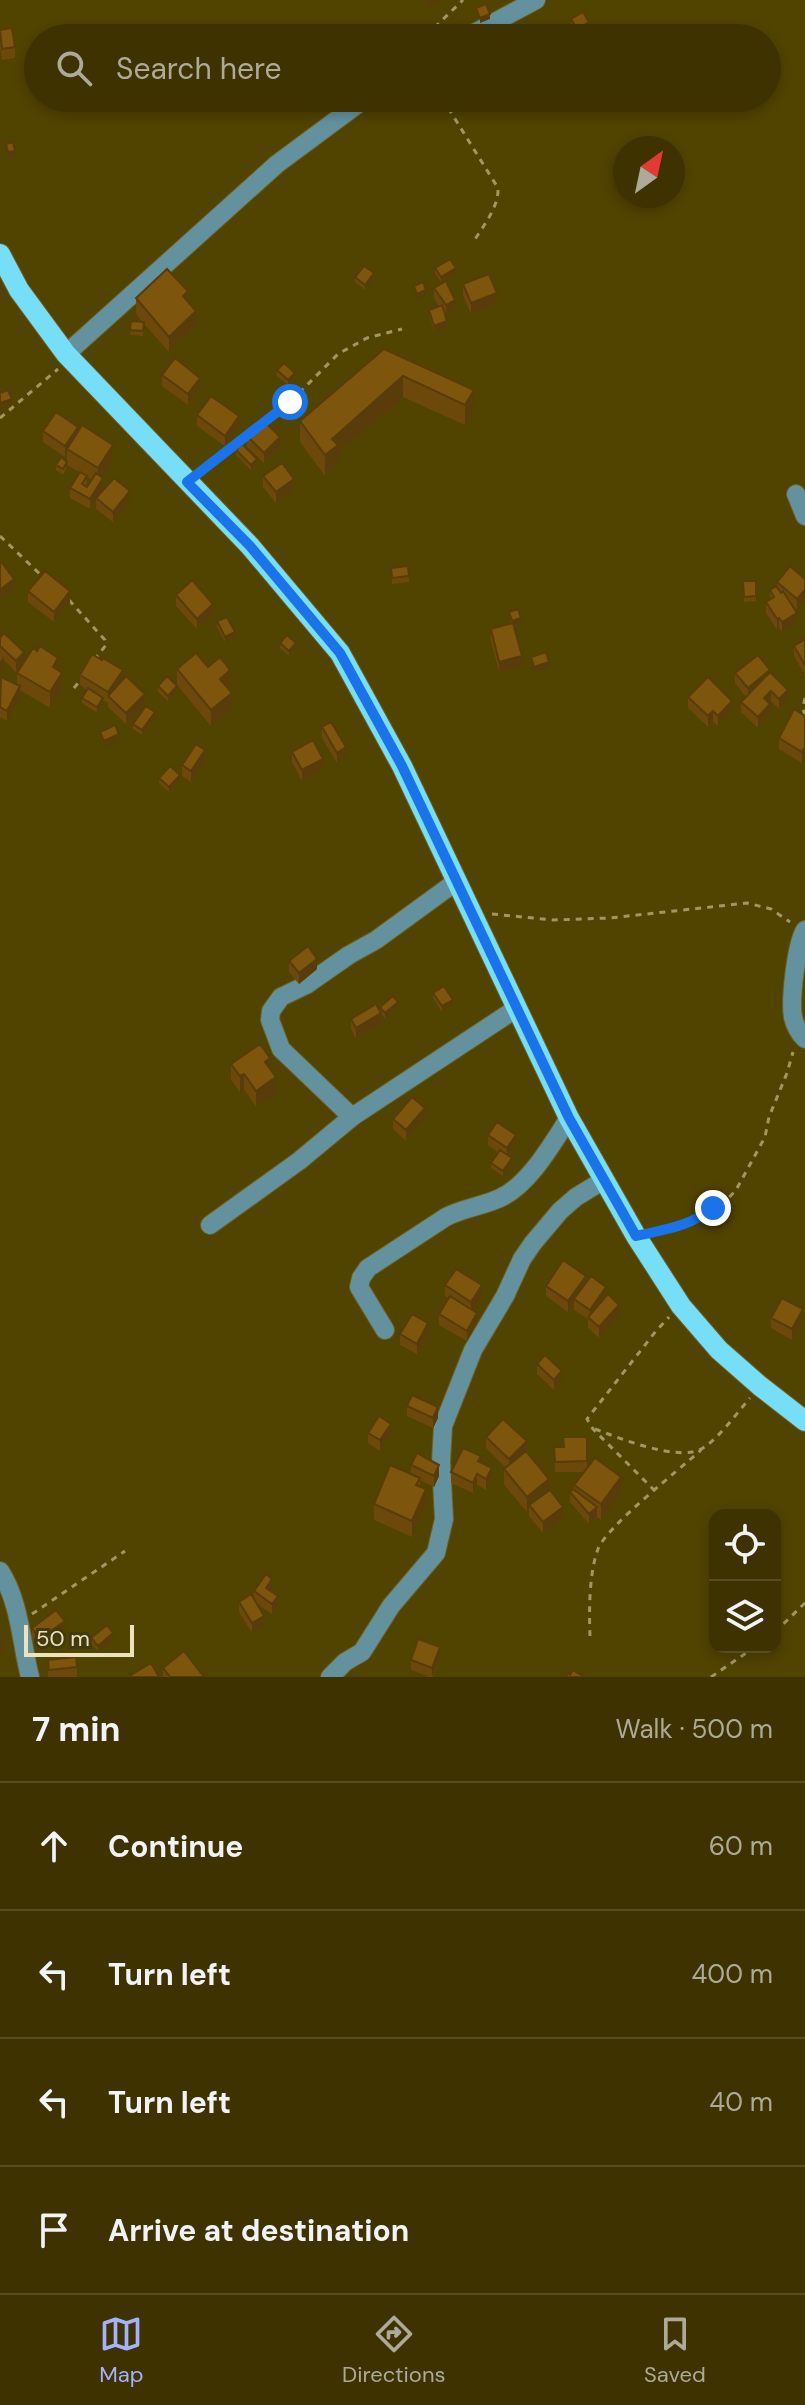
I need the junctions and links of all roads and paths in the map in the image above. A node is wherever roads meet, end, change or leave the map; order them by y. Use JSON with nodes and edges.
{"nodes":[{"id":1,"x":463,"y":0,"type":"edge"},
{"id":2,"x":536,"y":0,"type":"edge"},
{"id":3,"x":438,"y":24,"type":"edge"},
{"id":4,"x":491,"y":24,"type":"edge"},
{"id":5,"x":347,"y":112,"type":"edge"},
{"id":6,"x":451,"y":112,"type":"edge"},
{"id":7,"x":474,"y":241,"type":"dead end"},
{"id":8,"x":0,"y":254,"type":"edge"},
{"id":9,"x":402,"y":329,"type":"dead end"},
{"id":10,"x":68,"y":356,"type":"junction"},
{"id":11,"x":0,"y":418,"type":"edge"},
{"id":12,"x":187,"y":482,"type":"junction"},
{"id":13,"x":796,"y":494,"type":"dead end"},
{"id":14,"x":805,"y":516,"type":"edge"},
{"id":15,"x":0,"y":536,"type":"edge"},
{"id":16,"x":49,"y":582,"type":"edge"},
{"id":17,"x":68,"y":599,"type":"edge"},
{"id":18,"x":92,"y":663,"type":"edge"},
{"id":19,"x":83,"y":676,"type":"edge"},
{"id":20,"x":74,"y":688,"type":"dead end"},
{"id":21,"x":805,"y":698,"type":"edge"},
{"id":22,"x":805,"y":717,"type":"edge"},
{"id":23,"x":457,"y":881,"type":"junction"},
{"id":24,"x":472,"y":912,"type":"junction"},
{"id":25,"x":804,"y":931,"type":"edge"},
{"id":26,"x":517,"y":1008,"type":"junction"},
{"id":27,"x":802,"y":1036,"type":"edge"},
{"id":28,"x":352,"y":1117,"type":"junction"},
{"id":29,"x":569,"y":1118,"type":"junction"},
{"id":30,"x":604,"y":1180,"type":"junction"},
{"id":31,"x":210,"y":1225,"type":"dead end"},
{"id":32,"x":636,"y":1236,"type":"junction"},
{"id":33,"x":681,"y":1306,"type":"junction"},
{"id":34,"x":385,"y":1330,"type":"dead end"},
{"id":35,"x":760,"y":1386,"type":"junction"},
{"id":36,"x":805,"y":1421,"type":"edge"},
{"id":37,"x":592,"y":1427,"type":"junction"},
{"id":38,"x":701,"y":1450,"type":"junction"},
{"id":39,"x":655,"y":1491,"type":"junction"},
{"id":40,"x":125,"y":1551,"type":"dead end"},
{"id":41,"x":0,"y":1571,"type":"edge"},
{"id":42,"x":805,"y":1603,"type":"edge"},
{"id":43,"x":19,"y":1623,"type":"junction"},
{"id":44,"x":781,"y":1626,"type":"edge"},
{"id":45,"x":590,"y":1636,"type":"dead end"},
{"id":46,"x":746,"y":1653,"type":"edge"},
{"id":47,"x":30,"y":1677,"type":"edge"},
{"id":48,"x":330,"y":1677,"type":"edge"},
{"id":49,"x":711,"y":1677,"type":"edge"}],
"edges":[{"from":1,"to":3,"type":"path"},
{"from":2,"to":4,"type":"street"},
{"from":5,"to":10,"type":"street"},
{"from":6,"to":7,"type":"path"},
{"from":8,"to":10,"type":"main road"},
{"from":9,"to":12,"type":"path"},
{"from":10,"to":11,"type":"path"},
{"from":10,"to":12,"type":"main road"},
{"from":12,"to":23,"type":"main road"},
{"from":13,"to":14,"type":"street"},
{"from":15,"to":16,"type":"path"},
{"from":17,"to":18,"type":"path"},
{"from":19,"to":20,"type":"path"},
{"from":21,"to":22,"type":"path"},
{"from":23,"to":24,"type":"main road"},
{"from":23,"to":28,"type":"street"},
{"from":24,"to":25,"type":"path"},
{"from":24,"to":26,"type":"main road"},
{"from":25,"to":27,"type":"street"},
{"from":26,"to":28,"type":"street"},
{"from":26,"to":29,"type":"main road"},
{"from":27,"to":32,"type":"path"},
{"from":28,"to":31,"type":"street"},
{"from":29,"to":30,"type":"main road"},
{"from":29,"to":34,"type":"street"},
{"from":30,"to":32,"type":"main road"},
{"from":30,"to":48,"type":"street"},
{"from":32,"to":33,"type":"main road"},
{"from":33,"to":35,"type":"main road"},
{"from":33,"to":37,"type":"path"},
{"from":35,"to":36,"type":"main road"},
{"from":35,"to":38,"type":"path"},
{"from":37,"to":38,"type":"path"},
{"from":37,"to":39,"type":"path"},
{"from":38,"to":39,"type":"path"},
{"from":39,"to":45,"type":"path"},
{"from":40,"to":43,"type":"path"},
{"from":41,"to":43,"type":"street"},
{"from":42,"to":44,"type":"path"},
{"from":43,"to":47,"type":"street"},
{"from":46,"to":49,"type":"path"}]}
